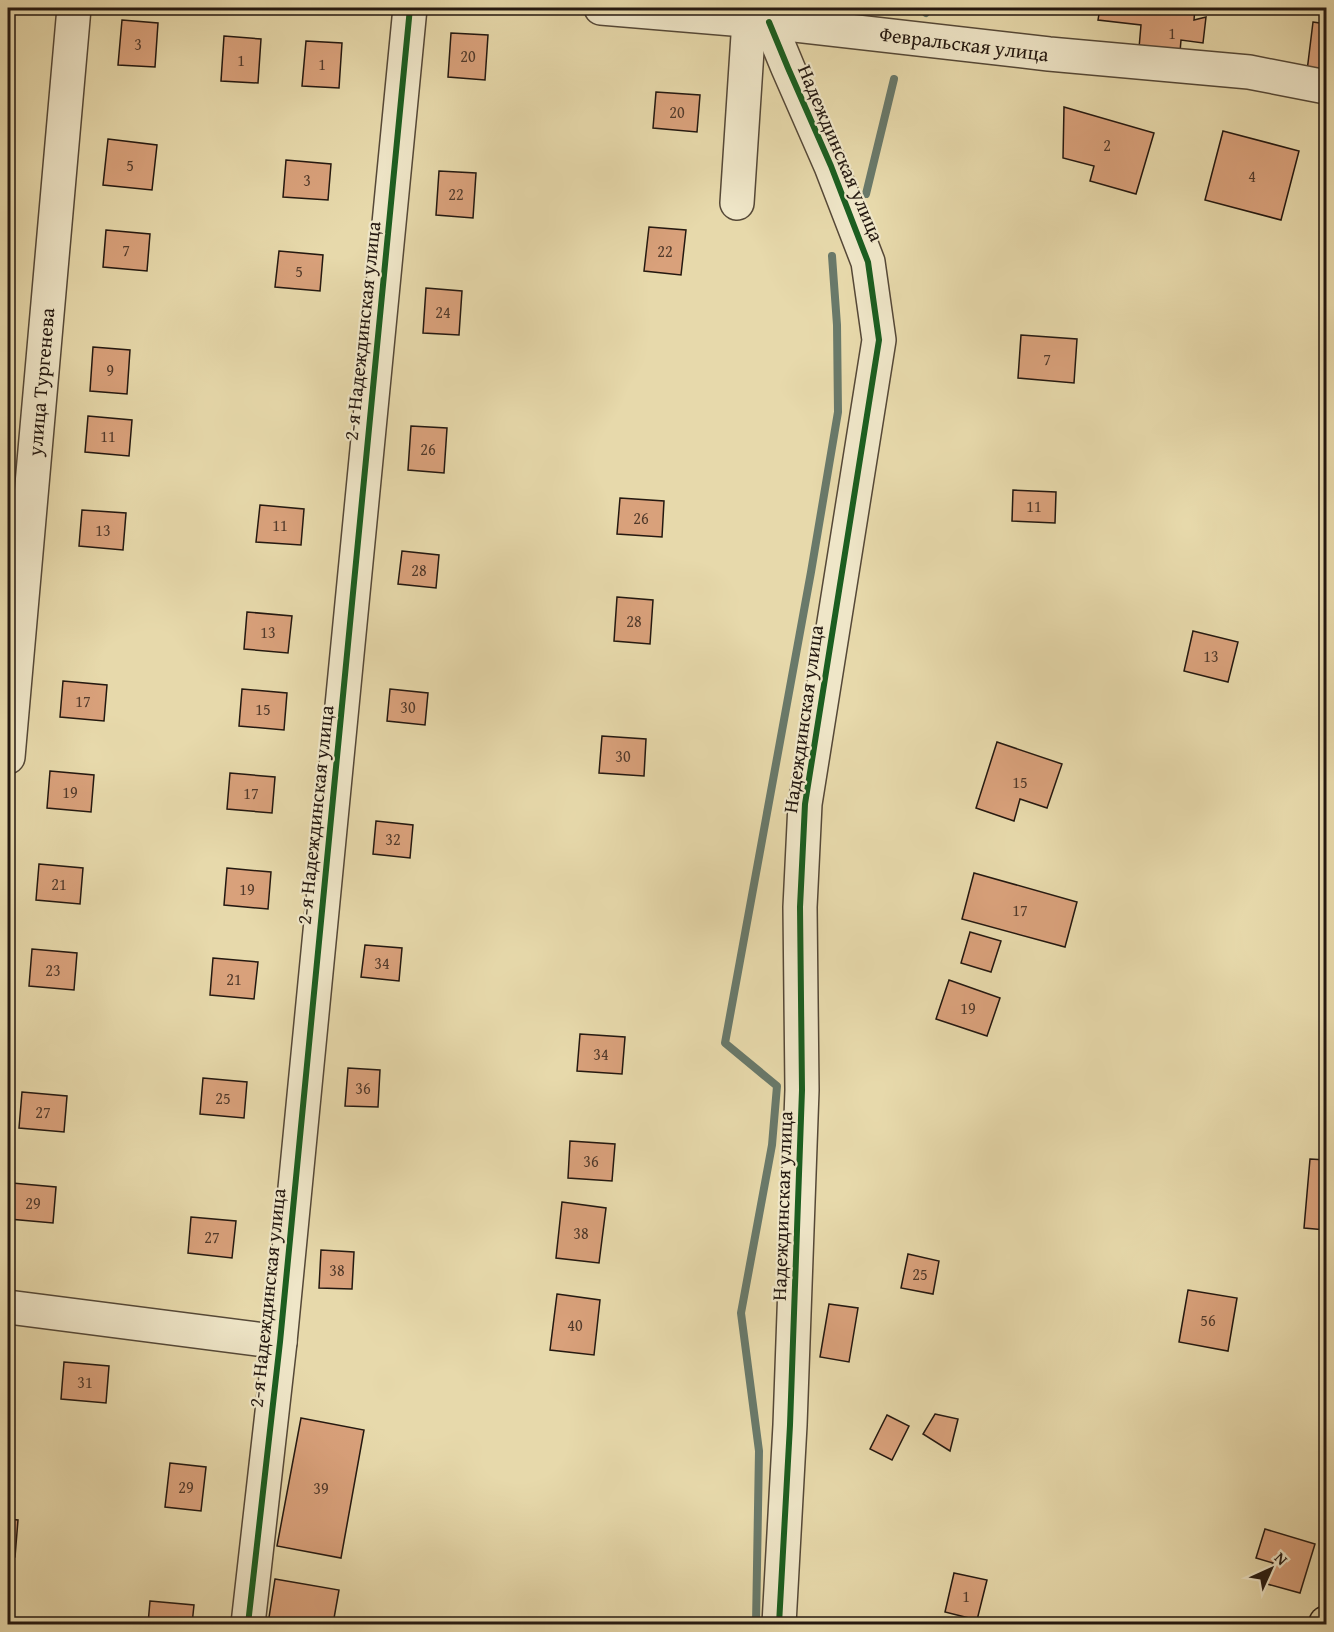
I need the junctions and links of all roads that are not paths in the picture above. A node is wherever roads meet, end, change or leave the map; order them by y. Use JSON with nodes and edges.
{"nodes":[{"id":1,"x":74,"y":8,"type":"edge"},
{"id":2,"x":410,"y":8,"type":"edge"},
{"id":3,"x":601,"y":8,"type":"edge"},
{"id":4,"x":756,"y":16,"type":"edge"},
{"id":5,"x":1326,"y":87,"type":"edge"},
{"id":6,"x":737,"y":203,"type":"dead end"},
{"id":7,"x":8,"y":757,"type":"edge"},
{"id":8,"x":8,"y":1307,"type":"edge"},
{"id":9,"x":280,"y":1342,"type":"junction"},
{"id":10,"x":248,"y":1624,"type":"edge"},
{"id":11,"x":779,"y":1624,"type":"edge"}],
"edges":[{"from":1,"to":7,"type":"street","name":"улица Тургенева"},
{"from":2,"to":9,"type":"street","name":"2-я Надеждинская улица"},
{"from":3,"to":4,"type":"street","name":"Февральская улица"},
{"from":4,"to":5,"type":"street","name":"Февральская улица"},
{"from":4,"to":6,"type":"street"},
{"from":4,"to":11,"type":"street","name":"Надеждинская улица"},
{"from":8,"to":9,"type":"street"},
{"from":9,"to":10,"type":"street","name":"2-я Надеждинская улица"}]}
